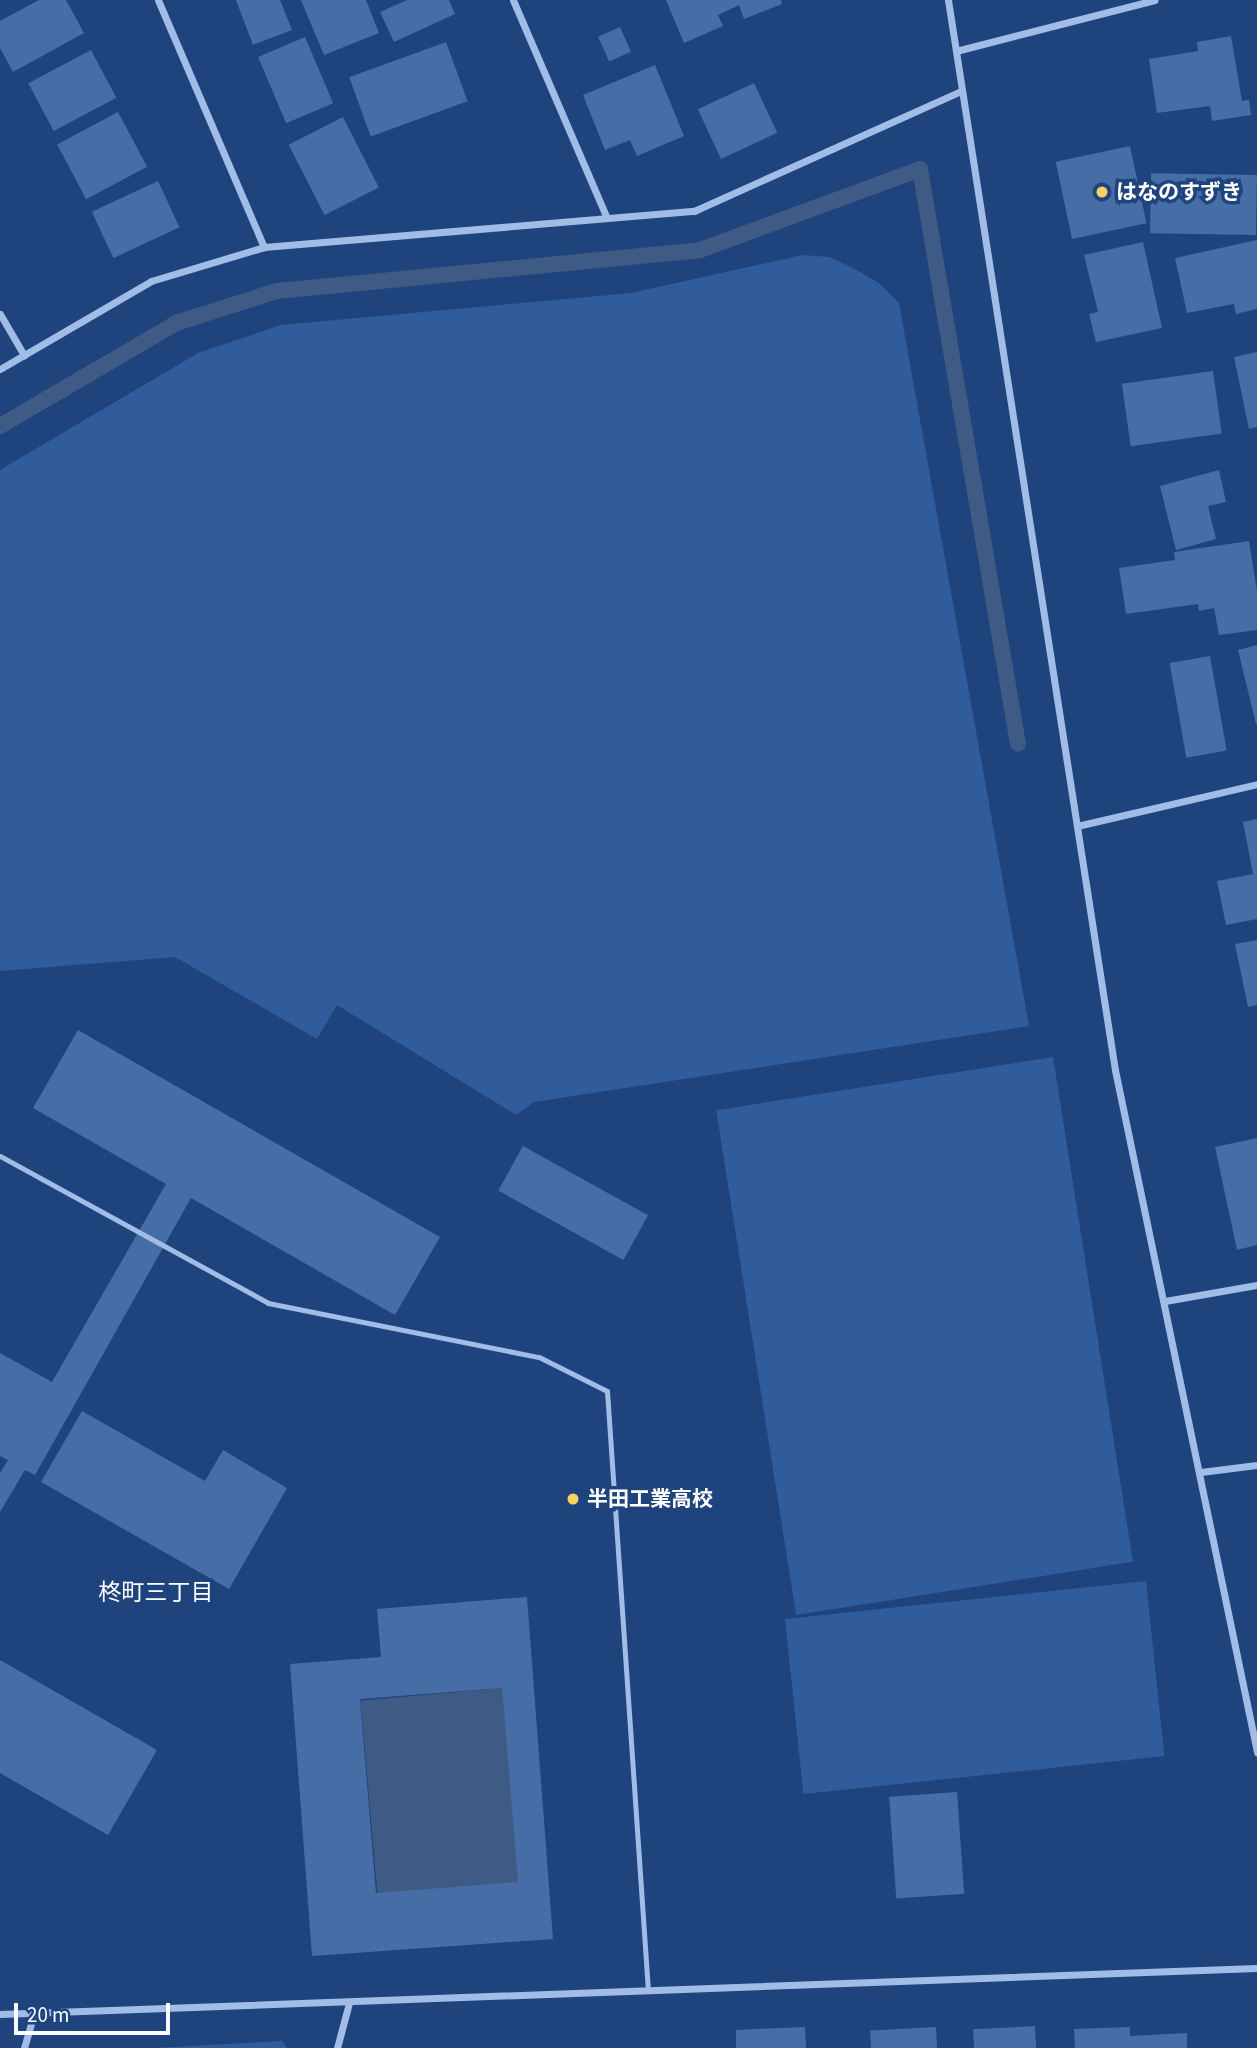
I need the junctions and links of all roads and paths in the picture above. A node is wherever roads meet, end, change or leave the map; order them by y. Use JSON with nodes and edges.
{"nodes":[{"id":1,"x":158,"y":0,"type":"edge"},
{"id":2,"x":513,"y":0,"type":"edge"},
{"id":3,"x":948,"y":0,"type":"edge"},
{"id":4,"x":1155,"y":0,"type":"edge"},
{"id":5,"x":956,"y":51,"type":"junction"},
{"id":6,"x":961,"y":91,"type":"junction"},
{"id":7,"x":607,"y":218,"type":"junction"},
{"id":8,"x":264,"y":247,"type":"junction"},
{"id":9,"x":0,"y":314,"type":"edge"},
{"id":10,"x":24,"y":355,"type":"junction"},
{"id":11,"x":0,"y":369,"type":"edge"},
{"id":12,"x":1257,"y":784,"type":"edge"},
{"id":13,"x":1077,"y":826,"type":"junction"},
{"id":14,"x":0,"y":1156,"type":"edge"},
{"id":15,"x":1257,"y":1285,"type":"edge"},
{"id":16,"x":1165,"y":1301,"type":"junction"},
{"id":17,"x":1257,"y":1465,"type":"edge"},
{"id":18,"x":1201,"y":1472,"type":"junction"},
{"id":19,"x":1257,"y":1752,"type":"edge"},
{"id":20,"x":1257,"y":1968,"type":"edge"},
{"id":21,"x":648,"y":1991,"type":"junction"},
{"id":22,"x":349,"y":2003,"type":"junction"},
{"id":23,"x":34,"y":2012,"type":"junction"},
{"id":24,"x":0,"y":2014,"type":"edge"},
{"id":25,"x":24,"y":2048,"type":"edge"},
{"id":26,"x":337,"y":2048,"type":"edge"}],
"edges":[{"from":1,"to":8,"type":"street"},
{"from":2,"to":7,"type":"street"},
{"from":3,"to":5,"type":"street"},
{"from":4,"to":5,"type":"street"},
{"from":5,"to":6,"type":"street"},
{"from":6,"to":7,"type":"street"},
{"from":6,"to":13,"type":"street"},
{"from":7,"to":8,"type":"street"},
{"from":8,"to":10,"type":"street"},
{"from":9,"to":10,"type":"street"},
{"from":10,"to":11,"type":"street"},
{"from":12,"to":13,"type":"street"},
{"from":13,"to":16,"type":"street"},
{"from":14,"to":21,"type":"lane"},
{"from":15,"to":16,"type":"street"},
{"from":16,"to":18,"type":"street"},
{"from":17,"to":18,"type":"street"},
{"from":18,"to":19,"type":"street"},
{"from":20,"to":21,"type":"street"},
{"from":21,"to":22,"type":"street"},
{"from":22,"to":23,"type":"street"},
{"from":22,"to":26,"type":"street"},
{"from":23,"to":24,"type":"street"},
{"from":23,"to":25,"type":"street"}]}
